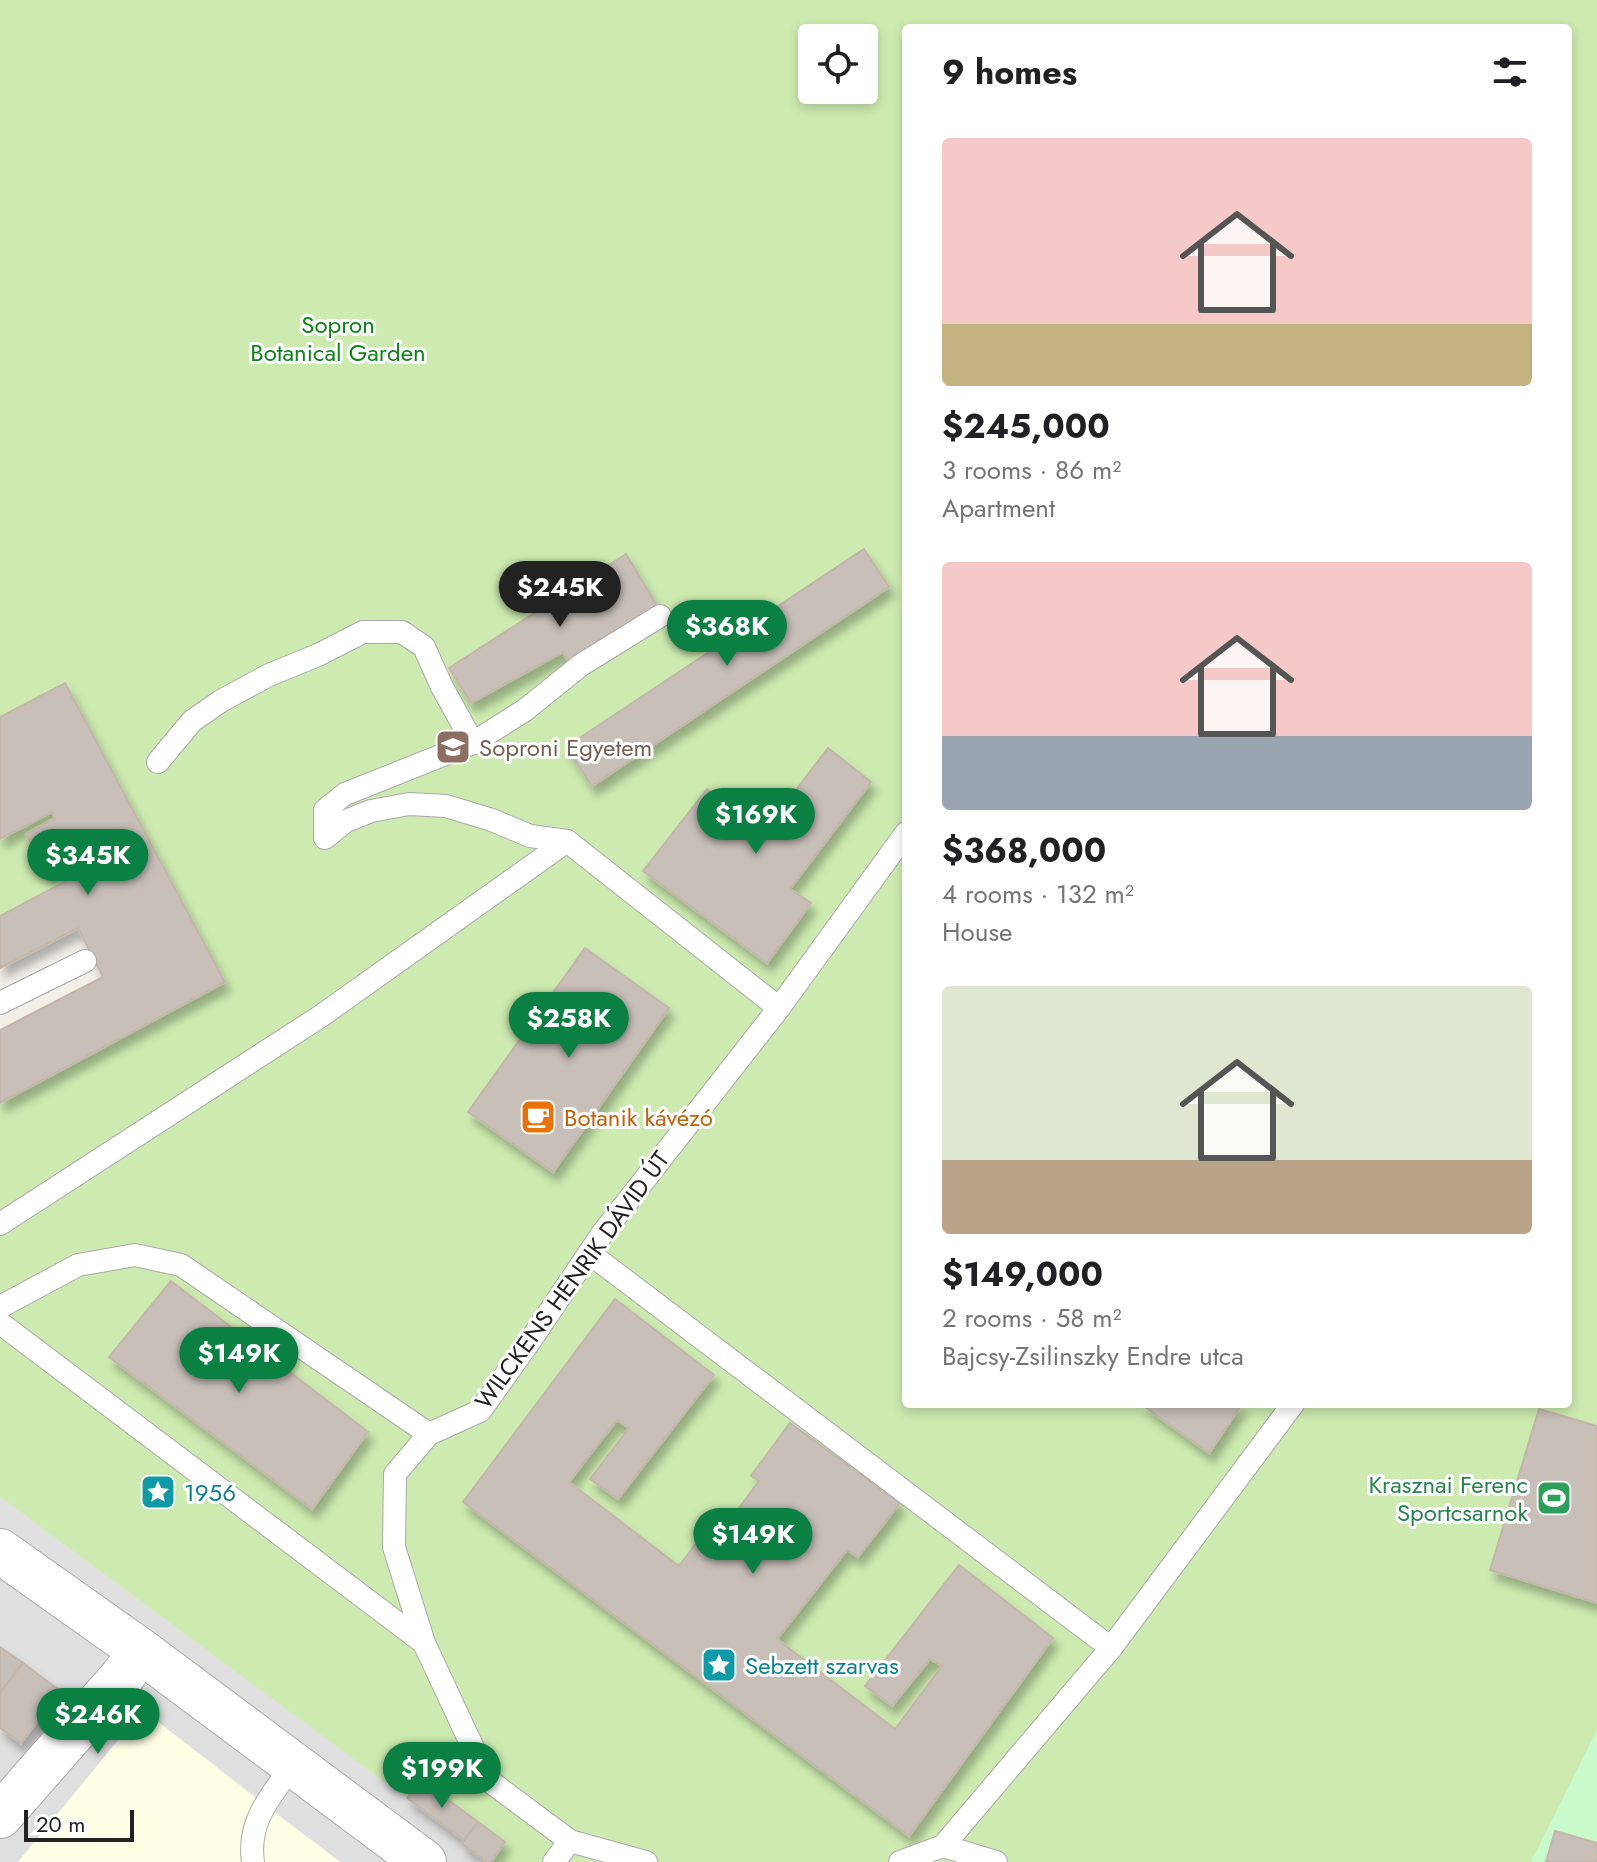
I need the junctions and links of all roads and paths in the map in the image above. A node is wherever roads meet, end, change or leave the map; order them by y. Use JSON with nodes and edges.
{"nodes":[{"id":1,"x":660,"y":616,"type":"dead end"},
{"id":2,"x":473,"y":743,"type":"junction"},
{"id":3,"x":158,"y":762,"type":"dead end"},
{"id":4,"x":902,"y":839,"type":"edge"},
{"id":5,"x":567,"y":841,"type":"junction"},
{"id":6,"x":85,"y":961,"type":"dead end"},
{"id":7,"x":0,"y":1003,"type":"edge"},
{"id":8,"x":779,"y":1008,"type":"junction"},
{"id":9,"x":0,"y":1224,"type":"edge"},
{"id":10,"x":589,"y":1253,"type":"junction"},
{"id":11,"x":0,"y":1307,"type":"edge"},
{"id":12,"x":0,"y":1323,"type":"edge"},
{"id":13,"x":1290,"y":1408,"type":"edge"},
{"id":14,"x":429,"y":1434,"type":"junction"},
{"id":15,"x":0,"y":1551,"type":"edge"},
{"id":16,"x":424,"y":1643,"type":"junction"},
{"id":17,"x":1111,"y":1648,"type":"junction"},
{"id":18,"x":141,"y":1651,"type":"junction"},
{"id":19,"x":293,"y":1765,"type":"junction"},
{"id":20,"x":0,"y":1816,"type":"edge"},
{"id":21,"x":570,"y":1841,"type":"junction"},
{"id":22,"x":943,"y":1846,"type":"junction"},
{"id":23,"x":253,"y":1862,"type":"edge"},
{"id":24,"x":424,"y":1862,"type":"edge"},
{"id":25,"x":554,"y":1862,"type":"edge"},
{"id":26,"x":646,"y":1862,"type":"edge"},
{"id":27,"x":900,"y":1862,"type":"edge"},
{"id":28,"x":996,"y":1862,"type":"edge"}],
"edges":[{"from":1,"to":2,"type":"lane"},
{"from":2,"to":3,"type":"lane"},
{"from":2,"to":5,"type":"lane"},
{"from":4,"to":8,"type":"lane","name":"WILCKENS HENRIK DÁVID ÚT"},
{"from":5,"to":8,"type":"lane"},
{"from":5,"to":9,"type":"lane"},
{"from":6,"to":7,"type":"lane"},
{"from":8,"to":10,"type":"lane","name":"WILCKENS HENRIK DÁVID ÚT"},
{"from":10,"to":14,"type":"lane","name":"WILCKENS HENRIK DÁVID ÚT"},
{"from":10,"to":17,"type":"lane"},
{"from":11,"to":14,"type":"lane"},
{"from":12,"to":16,"type":"lane"},
{"from":13,"to":17,"type":"lane"},
{"from":14,"to":16,"type":"lane","name":"WILCKENS HENRIK DÁVID ÚT"},
{"from":15,"to":18,"type":"street"},
{"from":16,"to":21,"type":"lane","name":"WILCKENS HENRIK DÁVID ÚT"},
{"from":17,"to":22,"type":"lane"},
{"from":18,"to":19,"type":"street"},
{"from":18,"to":20,"type":"street"},
{"from":19,"to":23,"type":"lane"},
{"from":19,"to":24,"type":"street"},
{"from":21,"to":25,"type":"lane"},
{"from":21,"to":26,"type":"lane","name":"WILCKENS HENRIK DÁVID ÚT"},
{"from":22,"to":27,"type":"lane"},
{"from":22,"to":28,"type":"lane"}]}
